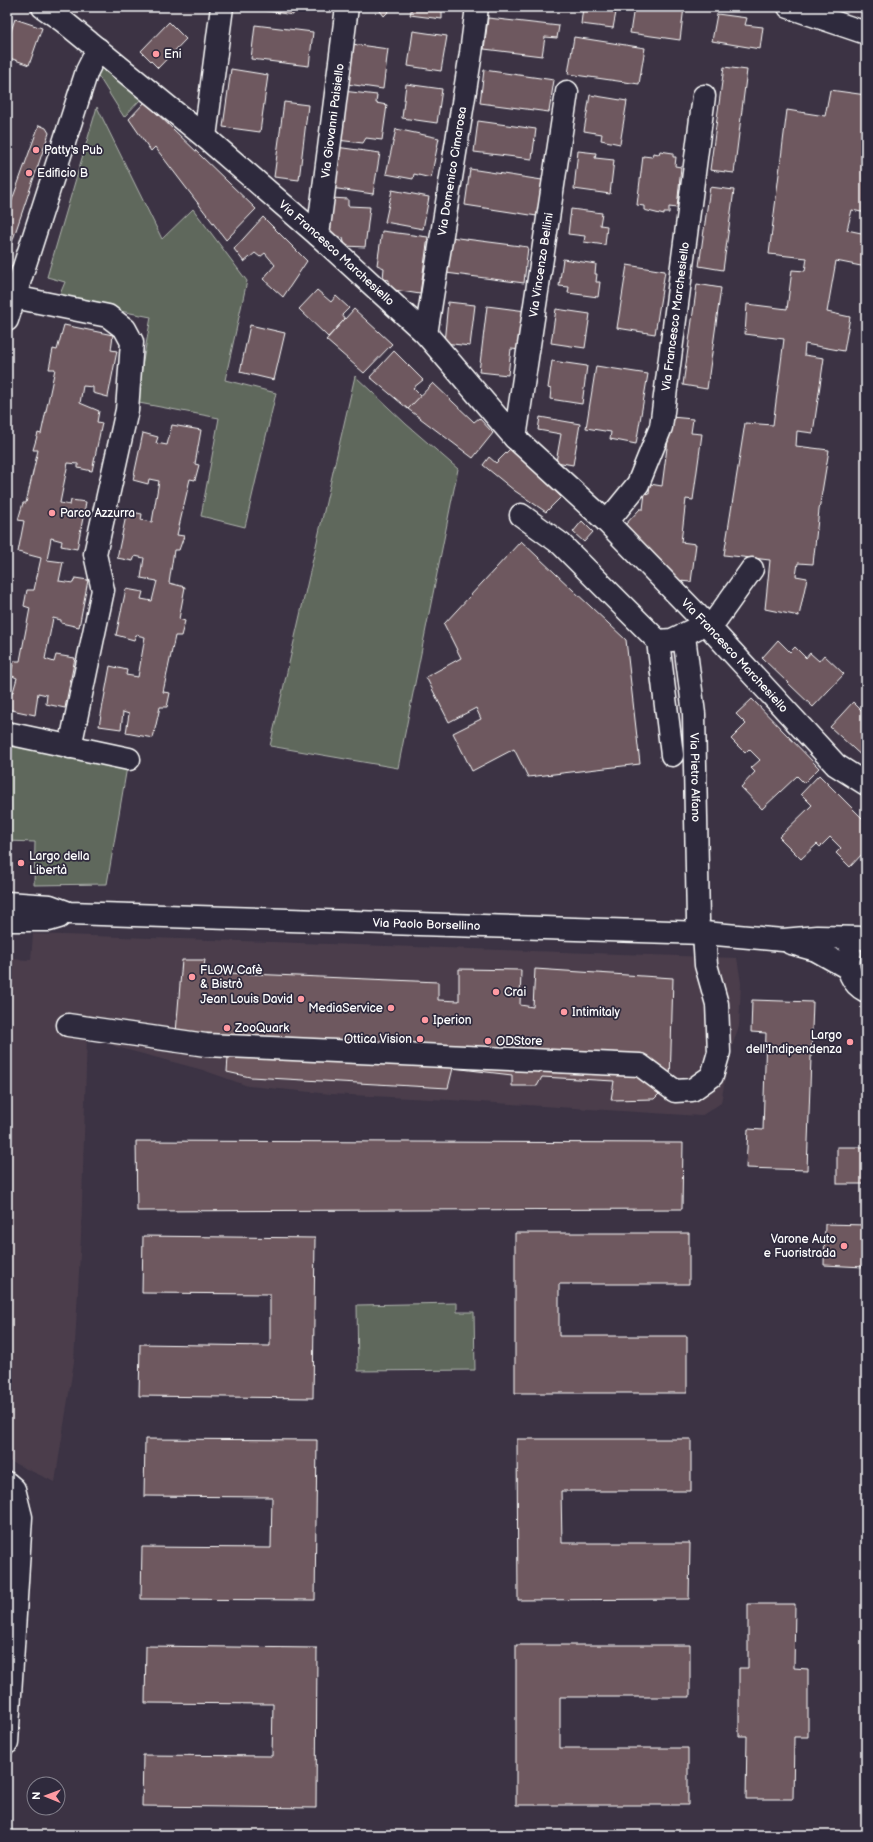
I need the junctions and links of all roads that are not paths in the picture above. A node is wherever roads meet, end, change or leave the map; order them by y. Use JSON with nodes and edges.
{"nodes":[{"id":1,"x":43,"y":7,"type":"edge"},
{"id":2,"x":222,"y":7,"type":"edge"},
{"id":3,"x":347,"y":7,"type":"edge"},
{"id":4,"x":477,"y":7,"type":"edge"},
{"id":5,"x":790,"y":7,"type":"edge"},
{"id":6,"x":64,"y":14,"type":"edge"},
{"id":7,"x":866,"y":34,"type":"edge"},
{"id":8,"x":98,"y":49,"type":"junction"},
{"id":9,"x":567,"y":92,"type":"dead end"},
{"id":10,"x":704,"y":96,"type":"dead end"},
{"id":11,"x":205,"y":137,"type":"junction"},
{"id":12,"x":318,"y":235,"type":"junction"},
{"id":13,"x":14,"y":297,"type":"junction"},
{"id":14,"x":7,"y":320,"type":"edge"},
{"id":15,"x":426,"y":334,"type":"junction"},
{"id":16,"x":515,"y":438,"type":"junction"},
{"id":17,"x":521,"y":515,"type":"dead end"},
{"id":18,"x":608,"y":522,"type":"junction"},
{"id":19,"x":752,"y":569,"type":"dead end"},
{"id":20,"x":710,"y":625,"type":"junction"},
{"id":21,"x":684,"y":636,"type":"junction"},
{"id":22,"x":658,"y":641,"type":"junction"},
{"id":23,"x":7,"y":733,"type":"edge"},
{"id":24,"x":70,"y":747,"type":"junction"},
{"id":25,"x":672,"y":754,"type":"dead end"},
{"id":26,"x":129,"y":759,"type":"dead end"},
{"id":27,"x":866,"y":783,"type":"edge"},
{"id":28,"x":7,"y":903,"type":"edge"},
{"id":29,"x":70,"y":913,"type":"junction"},
{"id":30,"x":7,"y":920,"type":"edge"},
{"id":31,"x":701,"y":927,"type":"junction"},
{"id":32,"x":865,"y":938,"type":"edge"},
{"id":33,"x":783,"y":940,"type":"junction"},
{"id":34,"x":848,"y":968,"type":"junction"},
{"id":35,"x":866,"y":991,"type":"edge"},
{"id":36,"x":68,"y":1025,"type":"dead end"},
{"id":37,"x":7,"y":1483,"type":"edge"},
{"id":38,"x":8,"y":1702,"type":"edge"},
{"id":39,"x":7,"y":1743,"type":"edge"}],
"edges":[{"from":1,"to":6,"type":"street","name":"Via Francesco Marchesiello"},
{"from":2,"to":11,"type":"street"},
{"from":3,"to":12,"type":"street","name":"Via Giovanni Paisiello"},
{"from":4,"to":15,"type":"street","name":"Via Domenico Cimarosa"},
{"from":5,"to":7,"type":"street"},
{"from":6,"to":8,"type":"street","name":"Via Francesco Marchesiello"},
{"from":8,"to":11,"type":"street","name":"Via Francesco Marchesiello"},
{"from":8,"to":13,"type":"street"},
{"from":9,"to":16,"type":"street","name":"Via Vincenzo Bellini"},
{"from":10,"to":18,"type":"street","name":"Via Francesco Marchesiello"},
{"from":11,"to":12,"type":"street","name":"Via Francesco Marchesiello"},
{"from":12,"to":15,"type":"street","name":"Via Francesco Marchesiello"},
{"from":13,"to":14,"type":"street"},
{"from":13,"to":24,"type":"street"},
{"from":15,"to":16,"type":"street","name":"Via Francesco Marchesiello"},
{"from":16,"to":18,"type":"street","name":"Via Francesco Marchesiello"},
{"from":17,"to":22,"type":"street"},
{"from":18,"to":20,"type":"street","name":"Via Francesco Marchesiello"},
{"from":19,"to":20,"type":"street"},
{"from":20,"to":21,"type":"street"},
{"from":20,"to":27,"type":"street","name":"Via Francesco Marchesiello"},
{"from":21,"to":22,"type":"street"},
{"from":21,"to":31,"type":"street","name":"Via Pietro Alfano"},
{"from":22,"to":25,"type":"street","name":"Via Pietro Alfano"},
{"from":23,"to":24,"type":"street"},
{"from":24,"to":26,"type":"street"},
{"from":28,"to":29,"type":"street","name":"Via Paolo Borsellino"},
{"from":29,"to":30,"type":"street","name":"Via Paolo Borsellino"},
{"from":29,"to":31,"type":"street","name":"Via Paolo Borsellino"},
{"from":31,"to":33,"type":"street","name":"Via Paolo Borsellino"},
{"from":31,"to":36,"type":"street","name":"Via Pietro Alfano"},
{"from":32,"to":33,"type":"street","name":"Via Paolo Borsellino"},
{"from":32,"to":34,"type":"street"},
{"from":33,"to":34,"type":"street","name":"Via Paolo Borsellino"},
{"from":34,"to":35,"type":"street"},
{"from":37,"to":38,"type":"street"},
{"from":38,"to":39,"type":"street"}]}
